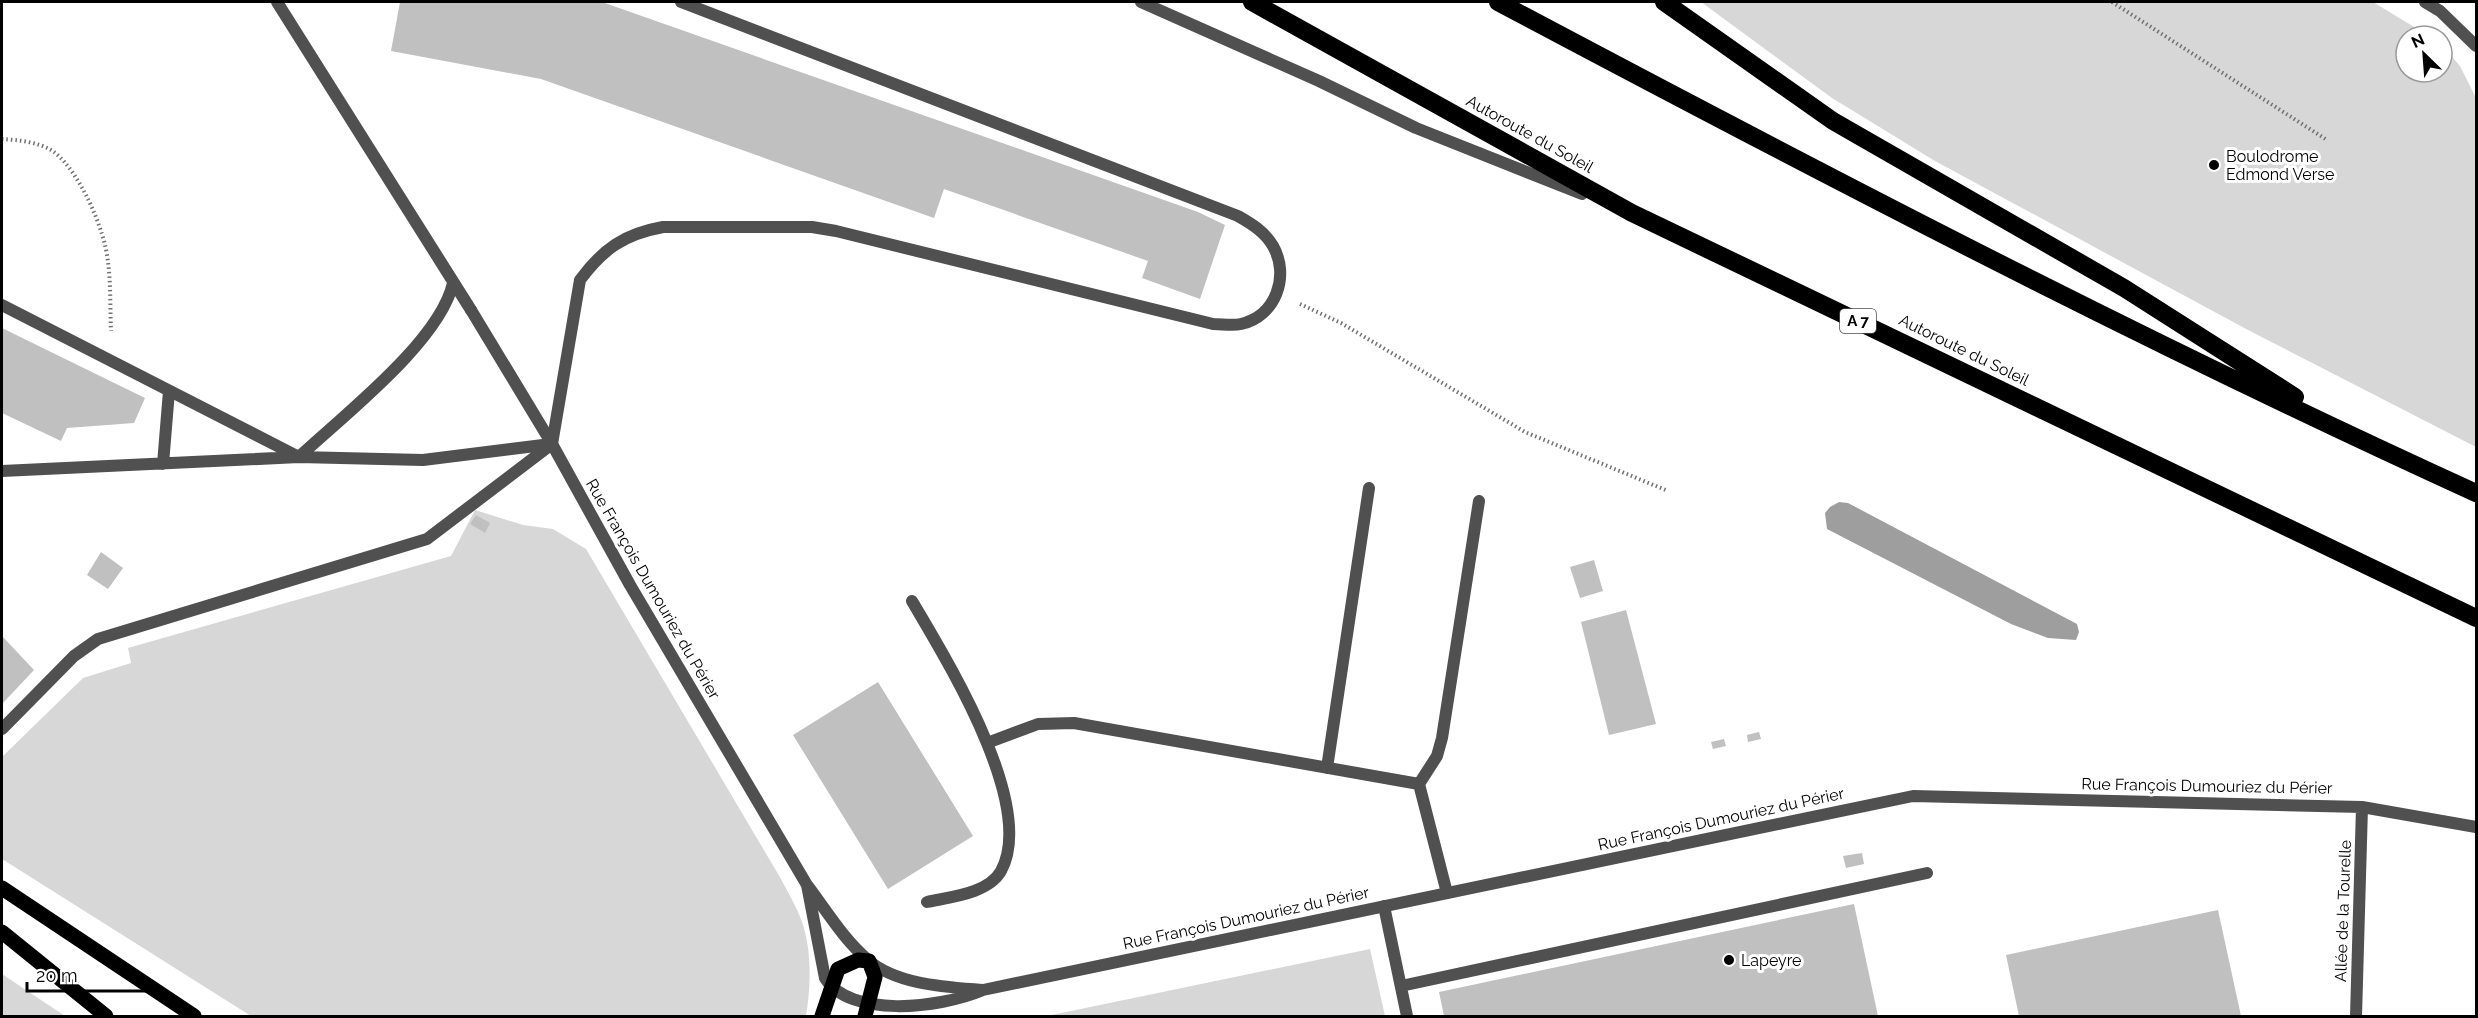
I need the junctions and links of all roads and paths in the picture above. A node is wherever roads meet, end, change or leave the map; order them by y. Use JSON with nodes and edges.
{"nodes":[{"id":1,"x":277,"y":2,"type":"edge"},
{"id":2,"x":681,"y":2,"type":"edge"},
{"id":3,"x":1141,"y":2,"type":"edge"},
{"id":4,"x":1252,"y":2,"type":"edge"},
{"id":5,"x":1498,"y":2,"type":"edge"},
{"id":6,"x":1664,"y":2,"type":"edge"},
{"id":7,"x":2112,"y":2,"type":"edge"},
{"id":8,"x":2425,"y":2,"type":"edge"},
{"id":9,"x":2476,"y":46,"type":"edge"},
{"id":10,"x":2,"y":139,"type":"edge"},
{"id":11,"x":2327,"y":141,"type":"dead end"},
{"id":12,"x":1632,"y":213,"type":"junction"},
{"id":13,"x":453,"y":283,"type":"junction"},
{"id":14,"x":1278,"y":293,"type":"junction"},
{"id":15,"x":2,"y":305,"type":"edge"},
{"id":16,"x":112,"y":362,"type":"junction"},
{"id":17,"x":170,"y":391,"type":"junction"},
{"id":18,"x":552,"y":444,"type":"junction"},
{"id":19,"x":2370,"y":444,"type":"junction"},
{"id":20,"x":299,"y":457,"type":"junction"},
{"id":21,"x":163,"y":464,"type":"junction"},
{"id":22,"x":2,"y":471,"type":"edge"},
{"id":23,"x":1369,"y":488,"type":"dead end"},
{"id":24,"x":1668,"y":491,"type":"dead end"},
{"id":25,"x":2476,"y":493,"type":"edge"},
{"id":26,"x":1479,"y":501,"type":"dead end"},
{"id":27,"x":912,"y":600,"type":"dead end"},
{"id":28,"x":2476,"y":618,"type":"edge"},
{"id":29,"x":2,"y":729,"type":"edge"},
{"id":30,"x":987,"y":743,"type":"junction"},
{"id":31,"x":1327,"y":768,"type":"junction"},
{"id":32,"x":1419,"y":784,"type":"junction"},
{"id":33,"x":2362,"y":807,"type":"junction"},
{"id":34,"x":2476,"y":827,"type":"edge"},
{"id":35,"x":1927,"y":873,"type":"dead end"},
{"id":36,"x":807,"y":885,"type":"junction"},
{"id":37,"x":2,"y":888,"type":"edge"},
{"id":38,"x":1447,"y":893,"type":"junction"},
{"id":39,"x":927,"y":902,"type":"dead end"},
{"id":40,"x":1384,"y":906,"type":"junction"},
{"id":41,"x":2,"y":932,"type":"edge"},
{"id":42,"x":869,"y":961,"type":"junction"},
{"id":43,"x":1401,"y":987,"type":"junction"},
{"id":44,"x":983,"y":990,"type":"junction"},
{"id":45,"x":830,"y":991,"type":"junction"},
{"id":46,"x":865,"y":1015,"type":"edge"},
{"id":47,"x":106,"y":1017,"type":"edge"},
{"id":48,"x":195,"y":1017,"type":"edge"},
{"id":49,"x":822,"y":1017,"type":"edge"},
{"id":50,"x":1407,"y":1017,"type":"edge"},
{"id":51,"x":2355,"y":1017,"type":"edge"}],
"edges":[{"from":1,"to":13,"type":"street","name":"Rue François Dumouriez du Périer"},
{"from":2,"to":14,"type":"street"},
{"from":3,"to":12,"type":"street"},
{"from":4,"to":12,"type":"highway","name":"Autoroute du Soleil","number":"A 7"},
{"from":5,"to":19,"type":"highway"},
{"from":6,"to":19,"type":"highway"},
{"from":7,"to":11,"type":"path"},
{"from":8,"to":9,"type":"street"},
{"from":10,"to":16,"type":"path"},
{"from":12,"to":28,"type":"highway","name":"Autoroute du Soleil","number":"A 7"},
{"from":13,"to":18,"type":"street","name":"Rue François Dumouriez du Périer"},
{"from":13,"to":20,"type":"street"},
{"from":14,"to":18,"type":"street"},
{"from":14,"to":24,"type":"path"},
{"from":15,"to":16,"type":"street"},
{"from":16,"to":17,"type":"street"},
{"from":17,"to":20,"type":"street"},
{"from":17,"to":21,"type":"street"},
{"from":18,"to":20,"type":"street"},
{"from":18,"to":29,"type":"street"},
{"from":18,"to":36,"type":"street","name":"Rue François Dumouriez du Périer"},
{"from":19,"to":25,"type":"highway"},
{"from":20,"to":21,"type":"street"},
{"from":21,"to":22,"type":"street"},
{"from":23,"to":31,"type":"street"},
{"from":26,"to":32,"type":"street"},
{"from":27,"to":30,"type":"street"},
{"from":30,"to":31,"type":"street"},
{"from":30,"to":39,"type":"street"},
{"from":31,"to":32,"type":"street"},
{"from":32,"to":38,"type":"street"},
{"from":33,"to":34,"type":"street","name":"Rue François Dumouriez du Périer"},
{"from":33,"to":38,"type":"street","name":"Rue François Dumouriez du Périer"},
{"from":33,"to":51,"type":"street","name":"Allée de la Tourelle"},
{"from":35,"to":43,"type":"street"},
{"from":36,"to":42,"type":"street","name":"Rue François Dumouriez du Périer"},
{"from":36,"to":45,"type":"street","name":"Rue François Dumouriez du Périer"},
{"from":37,"to":48,"type":"main road"},
{"from":38,"to":40,"type":"street","name":"Rue François Dumouriez du Périer"},
{"from":40,"to":43,"type":"street"},
{"from":40,"to":44,"type":"street","name":"Rue François Dumouriez du Périer"},
{"from":41,"to":47,"type":"main road"},
{"from":42,"to":44,"type":"street","name":"Rue François Dumouriez du Périer"},
{"from":42,"to":45,"type":"main road"},
{"from":42,"to":46,"type":"main road"},
{"from":43,"to":50,"type":"street"},
{"from":44,"to":46,"type":"street","name":"Rue François Dumouriez du Périer"},
{"from":45,"to":46,"type":"street","name":"Rue François Dumouriez du Périer"},
{"from":45,"to":49,"type":"main road"}]}
